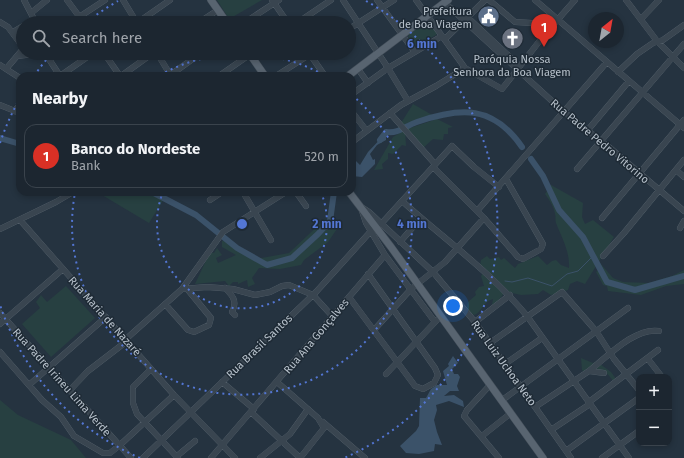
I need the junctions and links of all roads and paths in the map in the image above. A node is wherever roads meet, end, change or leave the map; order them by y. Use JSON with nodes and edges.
{"nodes":[{"id":1,"x":24,"y":0,"type":"edge"},
{"id":2,"x":47,"y":0,"type":"edge"},
{"id":3,"x":67,"y":0,"type":"edge"},
{"id":4,"x":105,"y":0,"type":"edge"},
{"id":5,"x":123,"y":0,"type":"edge"},
{"id":6,"x":170,"y":0,"type":"edge"},
{"id":7,"x":211,"y":0,"type":"edge"},
{"id":8,"x":330,"y":0,"type":"edge"},
{"id":9,"x":343,"y":0,"type":"edge"},
{"id":10,"x":377,"y":0,"type":"edge"},
{"id":11,"x":394,"y":0,"type":"edge"},
{"id":12,"x":416,"y":0,"type":"edge"},
{"id":13,"x":485,"y":0,"type":"edge"},
{"id":14,"x":489,"y":0,"type":"edge"},
{"id":15,"x":535,"y":0,"type":"edge"},
{"id":16,"x":575,"y":0,"type":"edge"},
{"id":17,"x":626,"y":0,"type":"edge"},
{"id":18,"x":659,"y":0,"type":"edge"},
{"id":19,"x":275,"y":1,"type":"edge"},
{"id":20,"x":446,"y":1,"type":"edge"},
{"id":21,"x":382,"y":8,"type":"junction"},
{"id":22,"x":218,"y":10,"type":"junction"},
{"id":23,"x":31,"y":13,"type":"junction"},
{"id":24,"x":32,"y":16,"type":"edge"},
{"id":25,"x":80,"y":16,"type":"joint"},
{"id":26,"x":133,"y":16,"type":"edge"},
{"id":27,"x":147,"y":16,"type":"edge"},
{"id":28,"x":209,"y":16,"type":"edge"},
{"id":29,"x":222,"y":16,"type":"edge"},
{"id":30,"x":254,"y":16,"type":"edge"},
{"id":31,"x":284,"y":16,"type":"edge"},
{"id":32,"x":307,"y":16,"type":"edge"},
{"id":33,"x":353,"y":16,"type":"edge"},
{"id":34,"x":428,"y":16,"type":"junction"},
{"id":35,"x":464,"y":18,"type":"junction"},
{"id":36,"x":558,"y":19,"type":"junction"},
{"id":37,"x":641,"y":19,"type":"junction"},
{"id":38,"x":356,"y":20,"type":"edge"},
{"id":39,"x":0,"y":22,"type":"edge"},
{"id":40,"x":358,"y":23,"type":"junction"},
{"id":41,"x":518,"y":23,"type":"junction"},
{"id":42,"x":684,"y":25,"type":"edge"},
{"id":43,"x":16,"y":30,"type":"edge"},
{"id":44,"x":13,"y":32,"type":"junction"},
{"id":45,"x":545,"y":34,"type":"junction"},
{"id":46,"x":402,"y":35,"type":"junction"},
{"id":47,"x":16,"y":37,"type":"edge"},
{"id":48,"x":444,"y":37,"type":"junction"},
{"id":49,"x":657,"y":41,"type":"junction"},
{"id":50,"x":684,"y":44,"type":"edge"},
{"id":51,"x":414,"y":51,"type":"junction"},
{"id":52,"x":378,"y":54,"type":"junction"},
{"id":53,"x":672,"y":56,"type":"junction"},
{"id":54,"x":16,"y":58,"type":"edge"},
{"id":55,"x":50,"y":60,"type":"edge"},
{"id":56,"x":83,"y":60,"type":"edge"},
{"id":57,"x":109,"y":60,"type":"edge"},
{"id":58,"x":143,"y":60,"type":"edge"},
{"id":59,"x":161,"y":60,"type":"edge"},
{"id":60,"x":192,"y":60,"type":"edge"},
{"id":61,"x":242,"y":60,"type":"edge"},
{"id":62,"x":254,"y":60,"type":"edge"},
{"id":63,"x":300,"y":60,"type":"edge"},
{"id":64,"x":315,"y":60,"type":"edge"},
{"id":65,"x":607,"y":62,"type":"junction"},
{"id":66,"x":0,"y":65,"type":"edge"},
{"id":67,"x":519,"y":67,"type":"junction"},
{"id":68,"x":388,"y":68,"type":"junction"},
{"id":69,"x":465,"y":68,"type":"junction"},
{"id":70,"x":684,"y":68,"type":"edge"},
{"id":71,"x":6,"y":69,"type":"junction"},
{"id":72,"x":358,"y":69,"type":"junction"},
{"id":73,"x":57,"y":72,"type":"edge"},
{"id":74,"x":66,"y":72,"type":"edge"},
{"id":75,"x":118,"y":72,"type":"edge"},
{"id":76,"x":127,"y":72,"type":"edge"},
{"id":77,"x":168,"y":72,"type":"edge"},
{"id":78,"x":175,"y":72,"type":"edge"},
{"id":79,"x":225,"y":72,"type":"edge"},
{"id":80,"x":262,"y":72,"type":"edge"},
{"id":81,"x":282,"y":72,"type":"edge"},
{"id":82,"x":322,"y":72,"type":"edge"},
{"id":83,"x":354,"y":72,"type":"edge"},
{"id":84,"x":618,"y":72,"type":"junction"},
{"id":85,"x":16,"y":75,"type":"edge"},
{"id":86,"x":629,"y":81,"type":"junction"},
{"id":87,"x":368,"y":83,"type":"junction"},
{"id":88,"x":356,"y":91,"type":"edge"},
{"id":89,"x":642,"y":93,"type":"junction"},
{"id":90,"x":408,"y":100,"type":"junction"},
{"id":91,"x":0,"y":105,"type":"edge"},
{"id":92,"x":14,"y":111,"type":"edge"},
{"id":93,"x":564,"y":112,"type":"junction"},
{"id":94,"x":390,"y":113,"type":"junction"},
{"id":95,"x":356,"y":117,"type":"edge"},
{"id":96,"x":683,"y":124,"type":"edge"},
{"id":97,"x":366,"y":130,"type":"junction"},
{"id":98,"x":587,"y":131,"type":"junction"},
{"id":99,"x":356,"y":139,"type":"edge"},
{"id":100,"x":602,"y":142,"type":"junction"},
{"id":101,"x":684,"y":160,"type":"edge"},
{"id":102,"x":434,"y":165,"type":"junction"},
{"id":103,"x":577,"y":169,"type":"dead end"},
{"id":104,"x":676,"y":170,"type":"junction"},
{"id":105,"x":640,"y":173,"type":"junction"},
{"id":106,"x":684,"y":177,"type":"edge"},
{"id":107,"x":506,"y":179,"type":"junction"},
{"id":108,"x":499,"y":187,"type":"junction"},
{"id":109,"x":660,"y":190,"type":"junction"},
{"id":110,"x":65,"y":196,"type":"edge"},
{"id":111,"x":216,"y":196,"type":"edge"},
{"id":112,"x":245,"y":196,"type":"edge"},
{"id":113,"x":280,"y":196,"type":"edge"},
{"id":114,"x":299,"y":196,"type":"edge"},
{"id":115,"x":352,"y":196,"type":"edge"},
{"id":116,"x":210,"y":200,"type":"dead end"},
{"id":117,"x":402,"y":201,"type":"junction"},
{"id":118,"x":306,"y":206,"type":"dead end"},
{"id":119,"x":361,"y":207,"type":"junction"},
{"id":120,"x":477,"y":211,"type":"junction"},
{"id":121,"x":255,"y":212,"type":"junction"},
{"id":122,"x":684,"y":212,"type":"edge"},
{"id":123,"x":421,"y":218,"type":"junction"},
{"id":124,"x":484,"y":218,"type":"junction"},
{"id":125,"x":602,"y":218,"type":"dead end"},
{"id":126,"x":20,"y":220,"type":"junction"},
{"id":127,"x":684,"y":221,"type":"edge"},
{"id":128,"x":381,"y":224,"type":"junction"},
{"id":129,"x":680,"y":228,"type":"dead end"},
{"id":130,"x":0,"y":229,"type":"edge"},
{"id":131,"x":371,"y":232,"type":"junction"},
{"id":132,"x":271,"y":240,"type":"dead end"},
{"id":133,"x":400,"y":242,"type":"junction"},
{"id":134,"x":458,"y":249,"type":"junction"},
{"id":135,"x":385,"y":254,"type":"junction"},
{"id":136,"x":603,"y":256,"type":"dead end"},
{"id":137,"x":63,"y":269,"type":"junction"},
{"id":138,"x":433,"y":272,"type":"junction"},
{"id":139,"x":368,"y":274,"type":"junction"},
{"id":140,"x":414,"y":286,"type":"junction"},
{"id":141,"x":225,"y":288,"type":"junction"},
{"id":142,"x":185,"y":289,"type":"junction"},
{"id":143,"x":313,"y":295,"type":"junction"},
{"id":144,"x":510,"y":295,"type":"junction"},
{"id":145,"x":349,"y":297,"type":"junction"},
{"id":146,"x":165,"y":304,"type":"junction"},
{"id":147,"x":628,"y":308,"type":"dead end"},
{"id":148,"x":394,"y":309,"type":"junction"},
{"id":149,"x":0,"y":313,"type":"edge"},
{"id":150,"x":235,"y":315,"type":"dead end"},
{"id":151,"x":527,"y":316,"type":"junction"},
{"id":152,"x":106,"y":317,"type":"junction"},
{"id":153,"x":333,"y":317,"type":"junction"},
{"id":154,"x":5,"y":319,"type":"junction"},
{"id":155,"x":438,"y":319,"type":"junction"},
{"id":156,"x":475,"y":322,"type":"junction"},
{"id":157,"x":0,"y":324,"type":"edge"},
{"id":158,"x":374,"y":330,"type":"junction"},
{"id":159,"x":659,"y":331,"type":"dead end"},
{"id":160,"x":596,"y":332,"type":"junction"},
{"id":161,"x":542,"y":338,"type":"junction"},
{"id":162,"x":126,"y":340,"type":"junction"},
{"id":163,"x":416,"y":341,"type":"junction"},
{"id":164,"x":490,"y":343,"type":"junction"},
{"id":165,"x":658,"y":350,"type":"dead end"},
{"id":166,"x":0,"y":352,"type":"edge"},
{"id":167,"x":611,"y":354,"type":"junction"},
{"id":168,"x":557,"y":359,"type":"junction"},
{"id":169,"x":648,"y":359,"type":"junction"},
{"id":170,"x":397,"y":362,"type":"junction"},
{"id":171,"x":505,"y":364,"type":"junction"},
{"id":172,"x":49,"y":367,"type":"junction"},
{"id":173,"x":151,"y":369,"type":"junction"},
{"id":174,"x":589,"y":371,"type":"junction"},
{"id":175,"x":604,"y":373,"type":"dead end"},
{"id":176,"x":386,"y":374,"type":"dead end"},
{"id":177,"x":627,"y":374,"type":"junction"},
{"id":178,"x":660,"y":374,"type":"edge"},
{"id":179,"x":573,"y":380,"type":"junction"},
{"id":180,"x":222,"y":382,"type":"junction"},
{"id":181,"x":277,"y":382,"type":"junction"},
{"id":182,"x":29,"y":385,"type":"junction"},
{"id":183,"x":490,"y":385,"type":"junction"},
{"id":184,"x":636,"y":386,"type":"edge"},
{"id":185,"x":521,"y":387,"type":"junction"},
{"id":186,"x":70,"y":390,"type":"junction"},
{"id":187,"x":174,"y":395,"type":"junction"},
{"id":188,"x":636,"y":400,"type":"edge"},
{"id":189,"x":501,"y":401,"type":"junction"},
{"id":190,"x":589,"y":402,"type":"junction"},
{"id":191,"x":535,"y":407,"type":"junction"},
{"id":192,"x":308,"y":409,"type":"junction"},
{"id":193,"x":253,"y":410,"type":"junction"},
{"id":194,"x":190,"y":412,"type":"junction"},
{"id":195,"x":511,"y":413,"type":"junction"},
{"id":196,"x":318,"y":418,"type":"junction"},
{"id":197,"x":144,"y":421,"type":"junction"},
{"id":198,"x":604,"y":424,"type":"junction"},
{"id":199,"x":551,"y":430,"type":"junction"},
{"id":200,"x":636,"y":433,"type":"edge"},
{"id":201,"x":482,"y":436,"type":"junction"},
{"id":202,"x":281,"y":440,"type":"junction"},
{"id":203,"x":162,"y":441,"type":"junction"},
{"id":204,"x":194,"y":441,"type":"dead end"},
{"id":205,"x":120,"y":445,"type":"junction"},
{"id":206,"x":222,"y":445,"type":"junction"},
{"id":207,"x":619,"y":445,"type":"junction"},
{"id":208,"x":566,"y":451,"type":"junction"},
{"id":209,"x":178,"y":457,"type":"edge"},
{"id":210,"x":131,"y":458,"type":"edge"},
{"id":211,"x":143,"y":458,"type":"edge"},
{"id":212,"x":211,"y":458,"type":"edge"},
{"id":213,"x":235,"y":458,"type":"edge"},
{"id":214,"x":260,"y":458,"type":"edge"},
{"id":215,"x":300,"y":458,"type":"edge"},
{"id":216,"x":365,"y":458,"type":"edge"},
{"id":217,"x":499,"y":458,"type":"edge"},
{"id":218,"x":543,"y":458,"type":"edge"},
{"id":219,"x":571,"y":458,"type":"edge"},
{"id":220,"x":602,"y":458,"type":"edge"},
{"id":221,"x":629,"y":458,"type":"edge"}],
"edges":[{"from":1,"to":23,"type":"street"},
{"from":2,"to":23,"type":"street"},
{"from":3,"to":25,"type":"street"},
{"from":4,"to":25,"type":"street"},
{"from":5,"to":26,"type":"street"},
{"from":6,"to":27,"type":"street"},
{"from":7,"to":22,"type":"main road"},
{"from":8,"to":32,"type":"street"},
{"from":9,"to":33,"type":"street"},
{"from":10,"to":21,"type":"street"},
{"from":11,"to":21,"type":"street"},
{"from":12,"to":34,"type":"street"},
{"from":13,"to":35,"type":"street"},
{"from":13,"to":41,"type":"street"},
{"from":14,"to":41,"type":"street"},
{"from":15,"to":36,"type":"street"},
{"from":16,"to":36,"type":"street"},
{"from":17,"to":37,"type":"street"},
{"from":18,"to":37,"type":"street"},
{"from":19,"to":30,"type":"street"},
{"from":19,"to":31,"type":"street"},
{"from":20,"to":34,"type":"main road"},
{"from":20,"to":35,"type":"street","name":"Rua Padre Pedro Vitorino"},
{"from":21,"to":40,"type":"street"},
{"from":21,"to":46,"type":"street"},
{"from":22,"to":28,"type":"street"},
{"from":22,"to":29,"type":"main road"},
{"from":23,"to":24,"type":"street"},
{"from":34,"to":46,"type":"main road"},
{"from":34,"to":48,"type":"street"},
{"from":35,"to":48,"type":"street"},
{"from":35,"to":67,"type":"street","name":"Rua Padre Pedro Vitorino"},
{"from":36,"to":45,"type":"street"},
{"from":36,"to":65,"type":"street"},
{"from":37,"to":49,"type":"street"},
{"from":38,"to":40,"type":"street"},
{"from":39,"to":44,"type":"street"},
{"from":40,"to":52,"type":"street"},
{"from":41,"to":45,"type":"street"},
{"from":42,"to":49,"type":"street"},
{"from":43,"to":44,"type":"street"},
{"from":44,"to":47,"type":"street"},
{"from":45,"to":67,"type":"street"},
{"from":46,"to":51,"type":"street"},
{"from":46,"to":52,"type":"main road"},
{"from":48,"to":51,"type":"street"},
{"from":48,"to":69,"type":"street"},
{"from":49,"to":53,"type":"street"},
{"from":49,"to":84,"type":"street"},
{"from":50,"to":53,"type":"street"},
{"from":51,"to":68,"type":"street"},
{"from":52,"to":68,"type":"street"},
{"from":52,"to":72,"type":"main road"},
{"from":53,"to":70,"type":"street"},
{"from":53,"to":89,"type":"street"},
{"from":54,"to":71,"type":"street"},
{"from":55,"to":73,"type":"street"},
{"from":56,"to":74,"type":"street"},
{"from":57,"to":75,"type":"street"},
{"from":58,"to":76,"type":"street"},
{"from":59,"to":77,"type":"street"},
{"from":60,"to":78,"type":"street"},
{"from":61,"to":79,"type":"street"},
{"from":62,"to":80,"type":"main road"},
{"from":63,"to":81,"type":"street"},
{"from":64,"to":82,"type":"street"},
{"from":65,"to":84,"type":"street"},
{"from":65,"to":93,"type":"street"},
{"from":66,"to":71,"type":"street"},
{"from":67,"to":69,"type":"street"},
{"from":67,"to":93,"type":"street","name":"Rua Padre Pedro Vitorino"},
{"from":68,"to":87,"type":"street"},
{"from":68,"to":90,"type":"street"},
{"from":69,"to":90,"type":"street"},
{"from":71,"to":85,"type":"street"},
{"from":72,"to":83,"type":"main road"},
{"from":72,"to":87,"type":"street"},
{"from":84,"to":86,"type":"street"},
{"from":86,"to":89,"type":"street"},
{"from":86,"to":98,"type":"street"},
{"from":87,"to":88,"type":"street"},
{"from":89,"to":96,"type":"street"},
{"from":89,"to":100,"type":"street"},
{"from":90,"to":94,"type":"street"},
{"from":91,"to":92,"type":"street"},
{"from":93,"to":98,"type":"street","name":"Rua Padre Pedro Vitorino"},
{"from":93,"to":107,"type":"street"},
{"from":94,"to":97,"type":"street"},
{"from":94,"to":102,"type":"street"},
{"from":95,"to":97,"type":"street"},
{"from":96,"to":105,"type":"street"},
{"from":97,"to":99,"type":"street"},
{"from":98,"to":100,"type":"street","name":"Rua Padre Pedro Vitorino"},
{"from":100,"to":103,"type":"street"},
{"from":100,"to":105,"type":"street","name":"Rua Padre Pedro Vitorino"},
{"from":101,"to":104,"type":"street"},
{"from":102,"to":108,"type":"street"},
{"from":102,"to":117,"type":"street"},
{"from":102,"to":120,"type":"street"},
{"from":104,"to":106,"type":"street"},
{"from":104,"to":109,"type":"street"},
{"from":105,"to":109,"type":"street","name":"Rua Padre Pedro Vitorino"},
{"from":105,"to":125,"type":"street"},
{"from":107,"to":108,"type":"street"},
{"from":107,"to":124,"type":"street"},
{"from":108,"to":120,"type":"street"},
{"from":109,"to":122,"type":"street","name":"Rua Padre Pedro Vitorino"},
{"from":109,"to":136,"type":"street"},
{"from":110,"to":126,"type":"street"},
{"from":111,"to":116,"type":"street"},
{"from":112,"to":121,"type":"street"},
{"from":113,"to":121,"type":"street"},
{"from":114,"to":118,"type":"street"},
{"from":115,"to":119,"type":"main road"},
{"from":117,"to":123,"type":"street"},
{"from":117,"to":128,"type":"street"},
{"from":119,"to":128,"type":"street","name":"Rua Luiz Uchoa Neto"},
{"from":119,"to":131,"type":"street"},
{"from":119,"to":140,"type":"main road"},
{"from":120,"to":124,"type":"street"},
{"from":121,"to":132,"type":"street"},
{"from":121,"to":142,"type":"street"},
{"from":123,"to":133,"type":"street"},
{"from":123,"to":134,"type":"street"},
{"from":124,"to":134,"type":"street"},
{"from":126,"to":130,"type":"street"},
{"from":126,"to":137,"type":"street","name":"Rua Maria de Nazaré"},
{"from":127,"to":129,"type":"street"},
{"from":128,"to":133,"type":"street","name":"Rua Luiz Uchoa Neto"},
{"from":131,"to":135,"type":"street"},
{"from":131,"to":143,"type":"street","name":"Rua Brasil Santos"},
{"from":133,"to":138,"type":"street","name":"Rua Luiz Uchoa Neto"},
{"from":134,"to":138,"type":"street"},
{"from":134,"to":144,"type":"street"},
{"from":135,"to":139,"type":"street","name":"Rua Ana Gonçalves"},
{"from":135,"to":140,"type":"street"},
{"from":137,"to":152,"type":"street","name":"Rua Maria de Nazaré"},
{"from":137,"to":154,"type":"street"},
{"from":138,"to":140,"type":"street"},
{"from":138,"to":156,"type":"street","name":"Rua Luiz Uchoa Neto"},
{"from":139,"to":145,"type":"street","name":"Rua Ana Gonçalves"},
{"from":139,"to":148,"type":"street"},
{"from":140,"to":148,"type":"street"},
{"from":140,"to":155,"type":"main road"},
{"from":141,"to":142,"type":"street"},
{"from":141,"to":143,"type":"street"},
{"from":141,"to":150,"type":"street"},
{"from":142,"to":146,"type":"street"},
{"from":142,"to":146,"type":"street"},
{"from":143,"to":153,"type":"street"},
{"from":143,"to":180,"type":"street","name":"Rua Brasil Santos"},
{"from":144,"to":151,"type":"street"},
{"from":144,"to":156,"type":"street"},
{"from":145,"to":153,"type":"street","name":"Rua Ana Gonçalves"},
{"from":145,"to":158,"type":"street"},
{"from":146,"to":162,"type":"street"},
{"from":147,"to":160,"type":"street"},
{"from":148,"to":158,"type":"street"},
{"from":148,"to":163,"type":"street"},
{"from":149,"to":154,"type":"street","name":"Rua Padre Irineu Lima Verde"},
{"from":151,"to":160,"type":"street"},
{"from":151,"to":161,"type":"street"},
{"from":151,"to":164,"type":"street"},
{"from":152,"to":162,"type":"street","name":"Rua Maria de Nazaré"},
{"from":152,"to":172,"type":"street"},
{"from":153,"to":181,"type":"street","name":"Rua Ana Gonçalves"},
{"from":154,"to":157,"type":"street"},
{"from":154,"to":172,"type":"street","name":"Rua Padre Irineu Lima Verde"},
{"from":155,"to":163,"type":"street"},
{"from":155,"to":183,"type":"main road"},
{"from":156,"to":164,"type":"street","name":"Rua Luiz Uchoa Neto"},
{"from":158,"to":170,"type":"street"},
{"from":159,"to":167,"type":"street"},
{"from":160,"to":167,"type":"street"},
{"from":160,"to":168,"type":"street"},
{"from":161,"to":168,"type":"street"},
{"from":161,"to":171,"type":"street"},
{"from":162,"to":173,"type":"street","name":"Rua Maria de Nazaré"},
{"from":162,"to":186,"type":"street"},
{"from":163,"to":170,"type":"street"},
{"from":163,"to":170,"type":"street"},
{"from":164,"to":171,"type":"street","name":"Rua Luiz Uchoa Neto"},
{"from":165,"to":169,"type":"street"},
{"from":166,"to":182,"type":"street","name":"Rua Padre Irineu Lima Verde"},
{"from":167,"to":174,"type":"street"},
{"from":167,"to":177,"type":"street"},
{"from":168,"to":179,"type":"street"},
{"from":168,"to":185,"type":"street"},
{"from":169,"to":177,"type":"street"},
{"from":169,"to":178,"type":"street"},
{"from":170,"to":176,"type":"street"},
{"from":171,"to":185,"type":"street","name":"Rua Luiz Uchoa Neto"},
{"from":172,"to":182,"type":"street"},
{"from":172,"to":186,"type":"street","name":"Rua Padre Irineu Lima Verde"},
{"from":173,"to":187,"type":"street","name":"Rua Maria de Nazaré"},
{"from":173,"to":197,"type":"street"},
{"from":174,"to":175,"type":"street"},
{"from":174,"to":179,"type":"street"},
{"from":177,"to":184,"type":"street"},
{"from":177,"to":190,"type":"street"},
{"from":179,"to":190,"type":"street"},
{"from":179,"to":191,"type":"street"},
{"from":180,"to":193,"type":"street"},
{"from":180,"to":194,"type":"street","name":"Rua Brasil Santos"},
{"from":181,"to":192,"type":"street"},
{"from":181,"to":193,"type":"street","name":"Rua Ana Gonçalves"},
{"from":182,"to":205,"type":"street","name":"Rua Padre Irineu Lima Verde"},
{"from":183,"to":189,"type":"main road"},
{"from":183,"to":201,"type":"street"},
{"from":185,"to":189,"type":"street"},
{"from":185,"to":191,"type":"street","name":"Rua Luiz Uchoa Neto"},
{"from":186,"to":205,"type":"street","name":"Rua Padre Irineu Lima Verde"},
{"from":187,"to":194,"type":"street","name":"Rua Maria de Nazaré"},
{"from":187,"to":197,"type":"street"},
{"from":188,"to":198,"type":"street"},
{"from":189,"to":195,"type":"main road"},
{"from":190,"to":198,"type":"street"},
{"from":190,"to":199,"type":"street"},
{"from":191,"to":199,"type":"street","name":"Rua Luiz Uchoa Neto"},
{"from":192,"to":196,"type":"street"},
{"from":192,"to":202,"type":"street"},
{"from":193,"to":202,"type":"street"},
{"from":193,"to":206,"type":"street","name":"Rua Ana Gonçalves"},
{"from":194,"to":203,"type":"street","name":"Rua Brasil Santos"},
{"from":194,"to":206,"type":"street","name":"Rua Maria de Nazaré"},
{"from":195,"to":201,"type":"street"},
{"from":195,"to":218,"type":"main road"},
{"from":196,"to":215,"type":"street"},
{"from":196,"to":216,"type":"street"},
{"from":197,"to":203,"type":"street"},
{"from":197,"to":205,"type":"street"},
{"from":198,"to":207,"type":"street"},
{"from":198,"to":208,"type":"street"},
{"from":199,"to":208,"type":"street","name":"Rua Luiz Uchoa Neto"},
{"from":200,"to":207,"type":"street"},
{"from":201,"to":217,"type":"street"},
{"from":202,"to":214,"type":"street"},
{"from":202,"to":215,"type":"street"},
{"from":203,"to":209,"type":"street"},
{"from":203,"to":211,"type":"street","name":"Rua Brasil Santos"},
{"from":204,"to":209,"type":"street"},
{"from":205,"to":210,"type":"street","name":"Rua Padre Irineu Lima Verde"},
{"from":206,"to":212,"type":"street","name":"Rua Ana Gonçalves"},
{"from":206,"to":213,"type":"street","name":"Rua Maria de Nazaré"},
{"from":207,"to":220,"type":"street"},
{"from":207,"to":221,"type":"street"},
{"from":208,"to":219,"type":"street","name":"Rua Luiz Uchoa Neto"}]}
